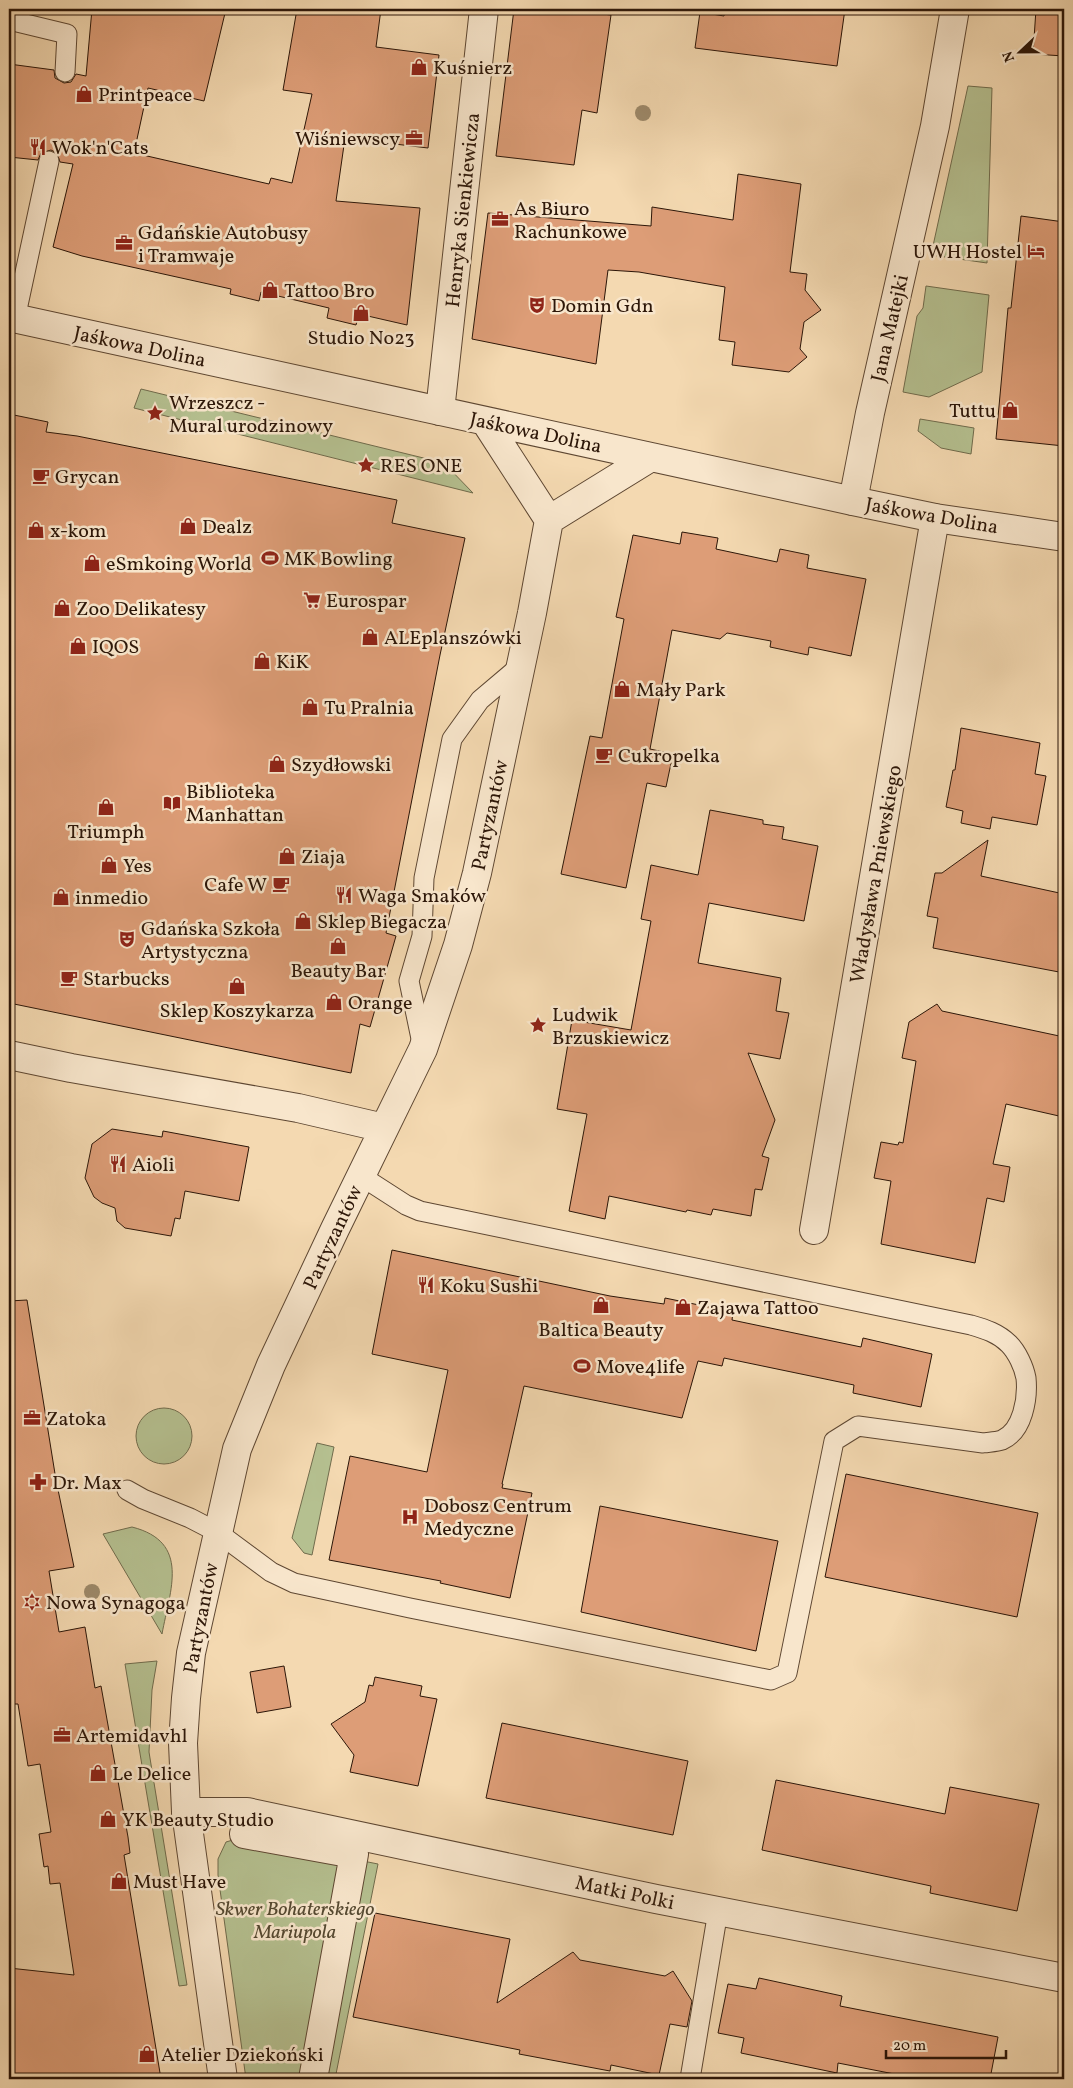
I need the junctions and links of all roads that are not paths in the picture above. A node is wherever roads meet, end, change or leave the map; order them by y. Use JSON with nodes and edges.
{"nodes":[{"id":1,"x":484,"y":9,"type":"edge"},
{"id":2,"x":955,"y":9,"type":"edge"},
{"id":3,"x":9,"y":20,"type":"edge"},
{"id":4,"x":65,"y":72,"type":"dead end"},
{"id":5,"x":49,"y":161,"type":"dead end"},
{"id":6,"x":12,"y":318,"type":"edge"},
{"id":7,"x":440,"y":411,"type":"junction"},
{"id":8,"x":485,"y":421,"type":"junction"},
{"id":9,"x":651,"y":457,"type":"junction"},
{"id":10,"x":853,"y":501,"type":"junction"},
{"id":11,"x":935,"y":518,"type":"junction"},
{"id":12,"x":549,"y":520,"type":"junction"},
{"id":13,"x":1064,"y":537,"type":"edge"},
{"id":14,"x":519,"y":667,"type":"junction"},
{"id":15,"x":423,"y":1049,"type":"junction"},
{"id":16,"x":9,"y":1055,"type":"edge"},
{"id":17,"x":384,"y":1128,"type":"junction"},
{"id":18,"x":361,"y":1176,"type":"junction"},
{"id":19,"x":814,"y":1230,"type":"dead end"},
{"id":20,"x":127,"y":1490,"type":"dead end"},
{"id":21,"x":217,"y":1532,"type":"junction"},
{"id":22,"x":186,"y":1812,"type":"junction"},
{"id":23,"x":244,"y":1834,"type":"dead end"},
{"id":24,"x":718,"y":1911,"type":"junction"},
{"id":25,"x":1064,"y":1978,"type":"edge"},
{"id":26,"x":223,"y":2079,"type":"edge"},
{"id":27,"x":313,"y":2079,"type":"edge"},
{"id":28,"x":690,"y":2079,"type":"edge"}],
"edges":[{"from":1,"to":7,"type":"street","name":"Henryka Sienkiewicza"},
{"from":2,"to":10,"type":"street","name":"Jana Matejki"},
{"from":3,"to":4,"type":"lane"},
{"from":5,"to":6,"type":"lane"},
{"from":6,"to":7,"type":"street","name":"Jaśkowa Dolina"},
{"from":7,"to":8,"type":"street","name":"Jaśkowa Dolina"},
{"from":8,"to":9,"type":"street","name":"Jaśkowa Dolina"},
{"from":8,"to":12,"type":"street"},
{"from":9,"to":10,"type":"street","name":"Jaśkowa Dolina"},
{"from":9,"to":12,"type":"street"},
{"from":10,"to":11,"type":"street","name":"Jaśkowa Dolina"},
{"from":11,"to":13,"type":"street","name":"Jaśkowa Dolina"},
{"from":11,"to":19,"type":"street","name":"Władysława Pniewskiego"},
{"from":12,"to":14,"type":"street","name":"Partyzantów"},
{"from":14,"to":15,"type":"street","name":"Partyzantów"},
{"from":14,"to":15,"type":"lane"},
{"from":15,"to":17,"type":"street","name":"Partyzantów"},
{"from":16,"to":17,"type":"street"},
{"from":17,"to":18,"type":"street","name":"Partyzantów"},
{"from":18,"to":21,"type":"street","name":"Partyzantów"},
{"from":18,"to":21,"type":"lane"},
{"from":20,"to":21,"type":"lane"},
{"from":21,"to":22,"type":"street","name":"Partyzantów"},
{"from":22,"to":24,"type":"street","name":"Matki Polki"},
{"from":22,"to":26,"type":"street","name":"Partyzantów"},
{"from":23,"to":27,"type":"street"},
{"from":24,"to":25,"type":"street","name":"Matki Polki"},
{"from":24,"to":28,"type":"lane"}]}
